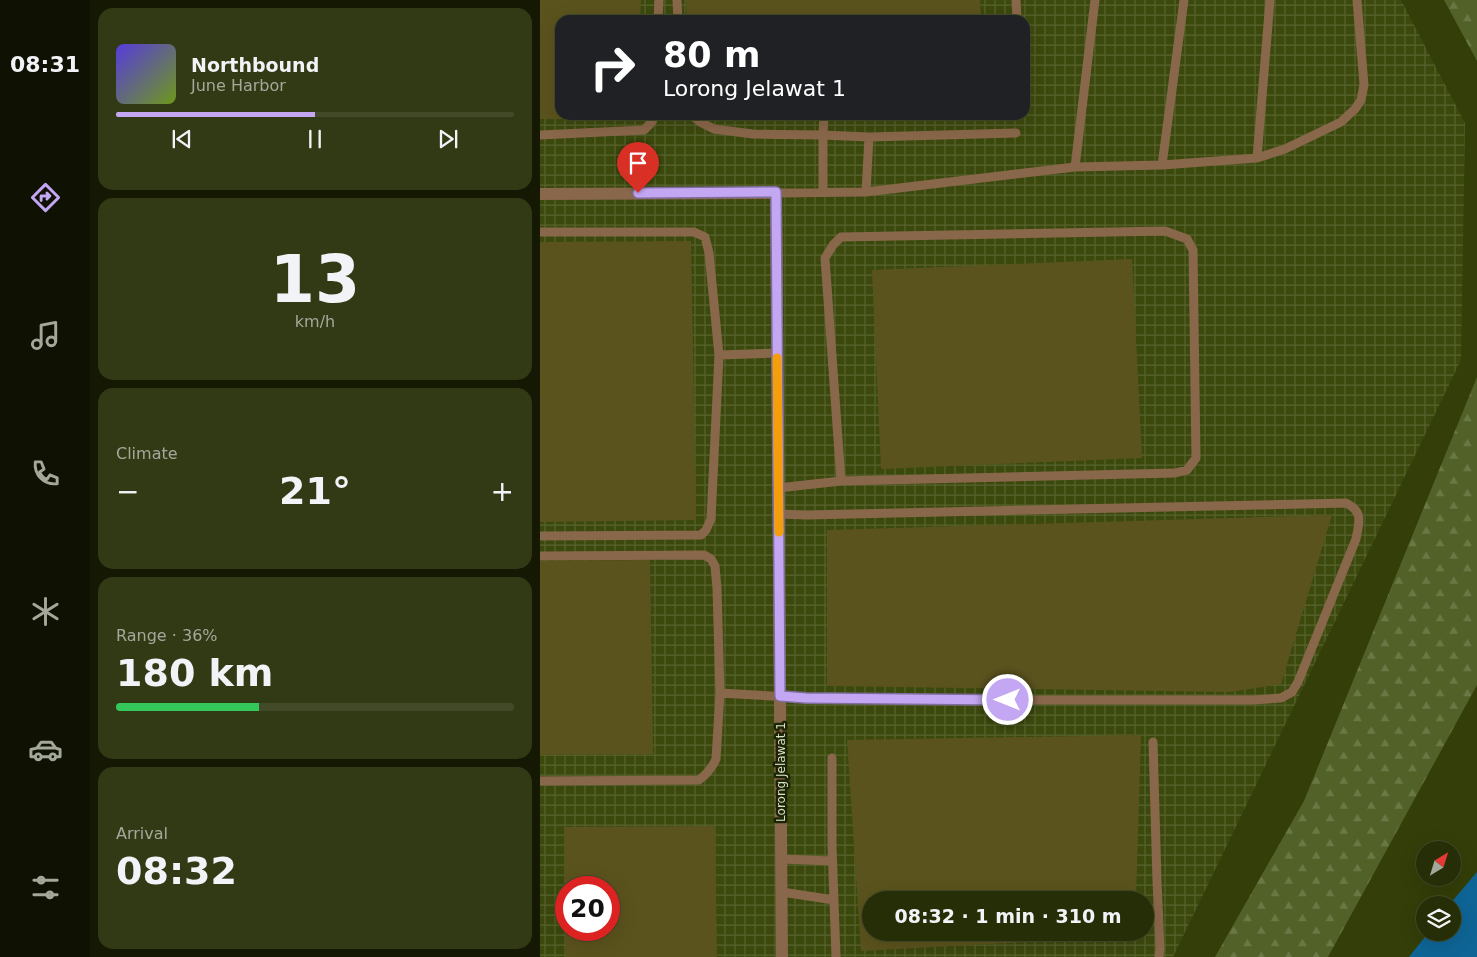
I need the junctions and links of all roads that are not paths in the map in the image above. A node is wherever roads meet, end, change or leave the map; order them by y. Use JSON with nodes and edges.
{"nodes":[{"id":1,"x":659,"y":0,"type":"edge"},
{"id":2,"x":677,"y":0,"type":"edge"},
{"id":3,"x":1016,"y":0,"type":"edge"},
{"id":4,"x":1095,"y":0,"type":"edge"},
{"id":5,"x":1184,"y":0,"type":"edge"},
{"id":6,"x":1270,"y":0,"type":"edge"},
{"id":7,"x":1356,"y":0,"type":"edge"},
{"id":8,"x":658,"y":15,"type":"edge"},
{"id":9,"x":678,"y":15,"type":"edge"},
{"id":10,"x":1016,"y":15,"type":"edge"},
{"id":11,"x":653,"y":120,"type":"edge"},
{"id":12,"x":698,"y":120,"type":"edge"},
{"id":13,"x":824,"y":120,"type":"edge"},
{"id":14,"x":1016,"y":133,"type":"dead end"},
{"id":15,"x":540,"y":135,"type":"edge"},
{"id":16,"x":823,"y":135,"type":"junction"},
{"id":17,"x":869,"y":138,"type":"junction"},
{"id":18,"x":1257,"y":158,"type":"junction"},
{"id":19,"x":1162,"y":165,"type":"junction"},
{"id":20,"x":1075,"y":167,"type":"junction"},
{"id":21,"x":776,"y":192,"type":"junction"},
{"id":22,"x":823,"y":192,"type":"junction"},
{"id":23,"x":866,"y":192,"type":"junction"},
{"id":24,"x":540,"y":194,"type":"edge"},
{"id":25,"x":540,"y":232,"type":"edge"},
{"id":26,"x":777,"y":354,"type":"junction"},
{"id":27,"x":719,"y":355,"type":"junction"},
{"id":28,"x":841,"y":481,"type":"junction"},
{"id":29,"x":778,"y":488,"type":"junction"},
{"id":30,"x":778,"y":514,"type":"junction"},
{"id":31,"x":540,"y":536,"type":"edge"},
{"id":32,"x":540,"y":556,"type":"edge"},
{"id":33,"x":720,"y":693,"type":"junction"},
{"id":34,"x":780,"y":696,"type":"junction"},
{"id":35,"x":1152,"y":742,"type":"dead end"},
{"id":36,"x":832,"y":758,"type":"dead end"},
{"id":37,"x":540,"y":781,"type":"edge"},
{"id":38,"x":781,"y":859,"type":"junction"},
{"id":39,"x":832,"y":861,"type":"junction"},
{"id":40,"x":782,"y":892,"type":"junction"},
{"id":41,"x":834,"y":900,"type":"junction"},
{"id":42,"x":782,"y":957,"type":"edge"},
{"id":43,"x":836,"y":957,"type":"edge"},
{"id":44,"x":1159,"y":957,"type":"edge"}],
"edges":[{"from":1,"to":8,"type":"lane"},
{"from":2,"to":9,"type":"lane"},
{"from":3,"to":10,"type":"lane"},
{"from":4,"to":20,"type":"lane"},
{"from":5,"to":19,"type":"lane"},
{"from":6,"to":18,"type":"lane"},
{"from":7,"to":18,"type":"lane"},
{"from":11,"to":15,"type":"lane"},
{"from":12,"to":16,"type":"lane"},
{"from":13,"to":16,"type":"lane"},
{"from":14,"to":17,"type":"lane"},
{"from":16,"to":17,"type":"lane"},
{"from":16,"to":22,"type":"lane"},
{"from":17,"to":23,"type":"lane"},
{"from":18,"to":19,"type":"lane"},
{"from":19,"to":20,"type":"lane"},
{"from":20,"to":23,"type":"lane"},
{"from":21,"to":22,"type":"lane"},
{"from":21,"to":24,"type":"street"},
{"from":21,"to":26,"type":"street","name":"Lorong Jelawat 1"},
{"from":22,"to":23,"type":"lane"},
{"from":25,"to":27,"type":"lane"},
{"from":26,"to":27,"type":"lane"},
{"from":26,"to":29,"type":"street","name":"Lorong Jelawat 1"},
{"from":27,"to":31,"type":"lane"},
{"from":28,"to":28,"type":"lane"},
{"from":28,"to":29,"type":"lane"},
{"from":29,"to":30,"type":"street","name":"Lorong Jelawat 1"},
{"from":30,"to":34,"type":"street","name":"Lorong Jelawat 1"},
{"from":30,"to":34,"type":"lane"},
{"from":32,"to":33,"type":"lane"},
{"from":33,"to":34,"type":"lane"},
{"from":33,"to":37,"type":"lane"},
{"from":34,"to":38,"type":"street","name":"Lorong Jelawat 1"},
{"from":35,"to":44,"type":"lane"},
{"from":36,"to":39,"type":"lane"},
{"from":38,"to":39,"type":"lane"},
{"from":38,"to":40,"type":"street","name":"Lorong Jelawat 1"},
{"from":39,"to":41,"type":"lane"},
{"from":40,"to":41,"type":"lane"},
{"from":40,"to":42,"type":"street","name":"Lorong Jelawat 1"},
{"from":41,"to":43,"type":"lane"}]}
